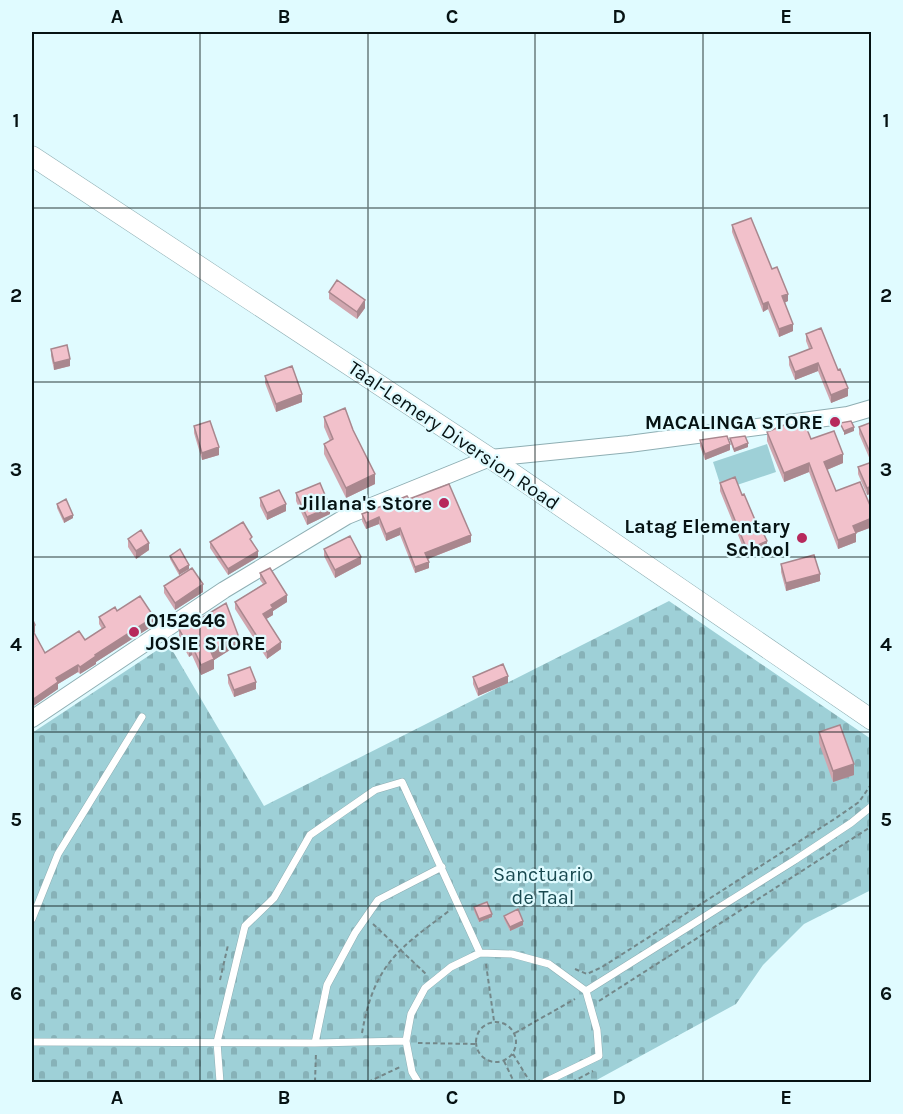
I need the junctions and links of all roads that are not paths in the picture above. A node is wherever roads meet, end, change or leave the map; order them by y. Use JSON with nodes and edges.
{"nodes":[{"id":1,"x":32,"y":156,"type":"edge"},
{"id":2,"x":872,"y":408,"type":"edge"},
{"id":3,"x":490,"y":458,"type":"junction"},
{"id":4,"x":142,"y":717,"type":"dead end"},
{"id":5,"x":32,"y":719,"type":"edge"},
{"id":6,"x":872,"y":720,"type":"edge"},
{"id":7,"x":872,"y":806,"type":"edge"},
{"id":8,"x":442,"y":867,"type":"junction"},
{"id":9,"x":32,"y":919,"type":"edge"},
{"id":10,"x":480,"y":953,"type":"junction"},
{"id":11,"x":586,"y":991,"type":"junction"},
{"id":12,"x":406,"y":1041,"type":"junction"},
{"id":13,"x":32,"y":1042,"type":"edge"},
{"id":14,"x":217,"y":1042,"type":"junction"},
{"id":15,"x":315,"y":1043,"type":"junction"},
{"id":16,"x":542,"y":1080,"type":"edge"},
{"id":17,"x":220,"y":1083,"type":"edge"},
{"id":18,"x":417,"y":1083,"type":"edge"}],
"edges":[{"from":1,"to":3,"type":"main road","name":"Taal-Lemery Diversion Road"},
{"from":2,"to":3,"type":"street"},
{"from":3,"to":5,"type":"street"},
{"from":3,"to":6,"type":"main road","name":"Taal-Lemery Diversion Road"},
{"from":4,"to":9,"type":"lane"},
{"from":7,"to":11,"type":"lane"},
{"from":8,"to":10,"type":"lane"},
{"from":8,"to":14,"type":"lane"},
{"from":8,"to":15,"type":"lane"},
{"from":10,"to":11,"type":"lane"},
{"from":10,"to":12,"type":"lane"},
{"from":11,"to":16,"type":"lane"},
{"from":12,"to":15,"type":"lane"},
{"from":12,"to":18,"type":"lane"},
{"from":13,"to":14,"type":"lane"},
{"from":14,"to":15,"type":"lane"},
{"from":14,"to":17,"type":"lane"}]}
